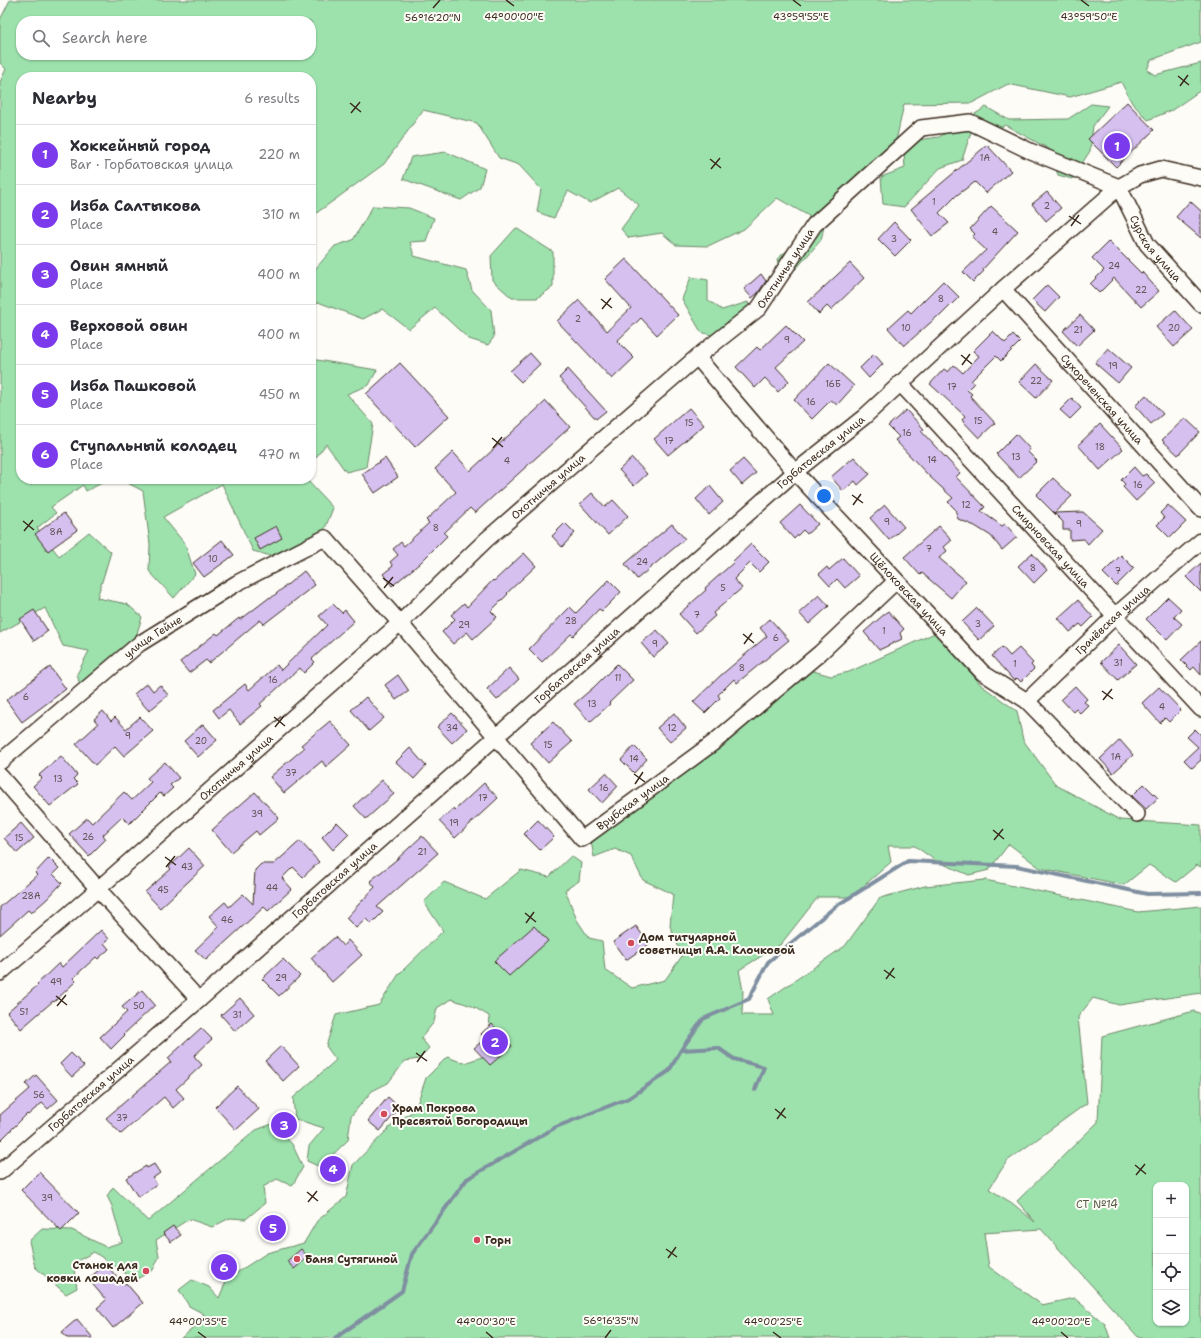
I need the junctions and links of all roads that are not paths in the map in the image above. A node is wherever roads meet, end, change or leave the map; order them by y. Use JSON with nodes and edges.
{"nodes":[{"id":1,"x":1201,"y":178,"type":"edge"},
{"id":2,"x":1119,"y":186,"type":"junction"},
{"id":3,"x":1002,"y":289,"type":"junction"},
{"id":4,"x":1201,"y":304,"type":"edge"},
{"id":5,"x":697,"y":357,"type":"junction"},
{"id":6,"x":900,"y":383,"type":"junction"},
{"id":7,"x":795,"y":472,"type":"junction"},
{"id":8,"x":1201,"y":509,"type":"edge"},
{"id":9,"x":325,"y":538,"type":"joint"},
{"id":10,"x":1201,"y":541,"type":"edge"},
{"id":11,"x":896,"y":581,"type":"junction"},
{"id":12,"x":1115,"y":616,"type":"junction"},
{"id":13,"x":400,"y":623,"type":"junction"},
{"id":14,"x":1026,"y":701,"type":"junction"},
{"id":15,"x":1201,"y":709,"type":"edge"},
{"id":16,"x":496,"y":737,"type":"junction"},
{"id":17,"x":0,"y":762,"type":"edge"},
{"id":18,"x":0,"y":776,"type":"edge"},
{"id":19,"x":1137,"y":814,"type":"dead end"},
{"id":20,"x":98,"y":889,"type":"junction"},
{"id":21,"x":0,"y":973,"type":"edge"},
{"id":22,"x":199,"y":1000,"type":"junction"},
{"id":23,"x":0,"y":1172,"type":"edge"}],
"edges":[{"from":1,"to":2,"type":"street","name":"Горбатовская улица"},
{"from":2,"to":3,"type":"street","name":"Горбатовская улица"},
{"from":2,"to":4,"type":"street","name":"Сурская улица"},
{"from":2,"to":5,"type":"street","name":"Охотничья улица"},
{"from":3,"to":6,"type":"street","name":"Горбатовская улица"},
{"from":3,"to":8,"type":"street","name":"Сухореченская улица"},
{"from":5,"to":7,"type":"street","name":"Щёлоковская улица"},
{"from":5,"to":13,"type":"street","name":"Охотничья улица"},
{"from":6,"to":7,"type":"street","name":"Горбатовская улица"},
{"from":6,"to":12,"type":"street","name":"Смирновская улица"},
{"from":7,"to":11,"type":"street","name":"Щёлоковская улица"},
{"from":7,"to":16,"type":"street","name":"Горбатовская улица"},
{"from":9,"to":13,"type":"street","name":"Врубская улица"},
{"from":9,"to":17,"type":"street","name":"улица Гейне"},
{"from":10,"to":12,"type":"street","name":"Грачёвская улица"},
{"from":11,"to":14,"type":"street","name":"Щёлоковская улица"},
{"from":11,"to":16,"type":"street","name":"Врубская улица"},
{"from":12,"to":14,"type":"street","name":"Грачёвская улица"},
{"from":12,"to":15,"type":"street","name":"Смирновская улица"},
{"from":13,"to":16,"type":"street","name":"Врубская улица"},
{"from":13,"to":20,"type":"street","name":"Охотничья улица"},
{"from":14,"to":19,"type":"street","name":"Щёлоковская улица"},
{"from":16,"to":22,"type":"street","name":"Горбатовская улица"},
{"from":18,"to":20,"type":"street"},
{"from":20,"to":21,"type":"street","name":"Охотничья улица"},
{"from":20,"to":22,"type":"street"},
{"from":22,"to":23,"type":"street","name":"Горбатовская улица"}]}
